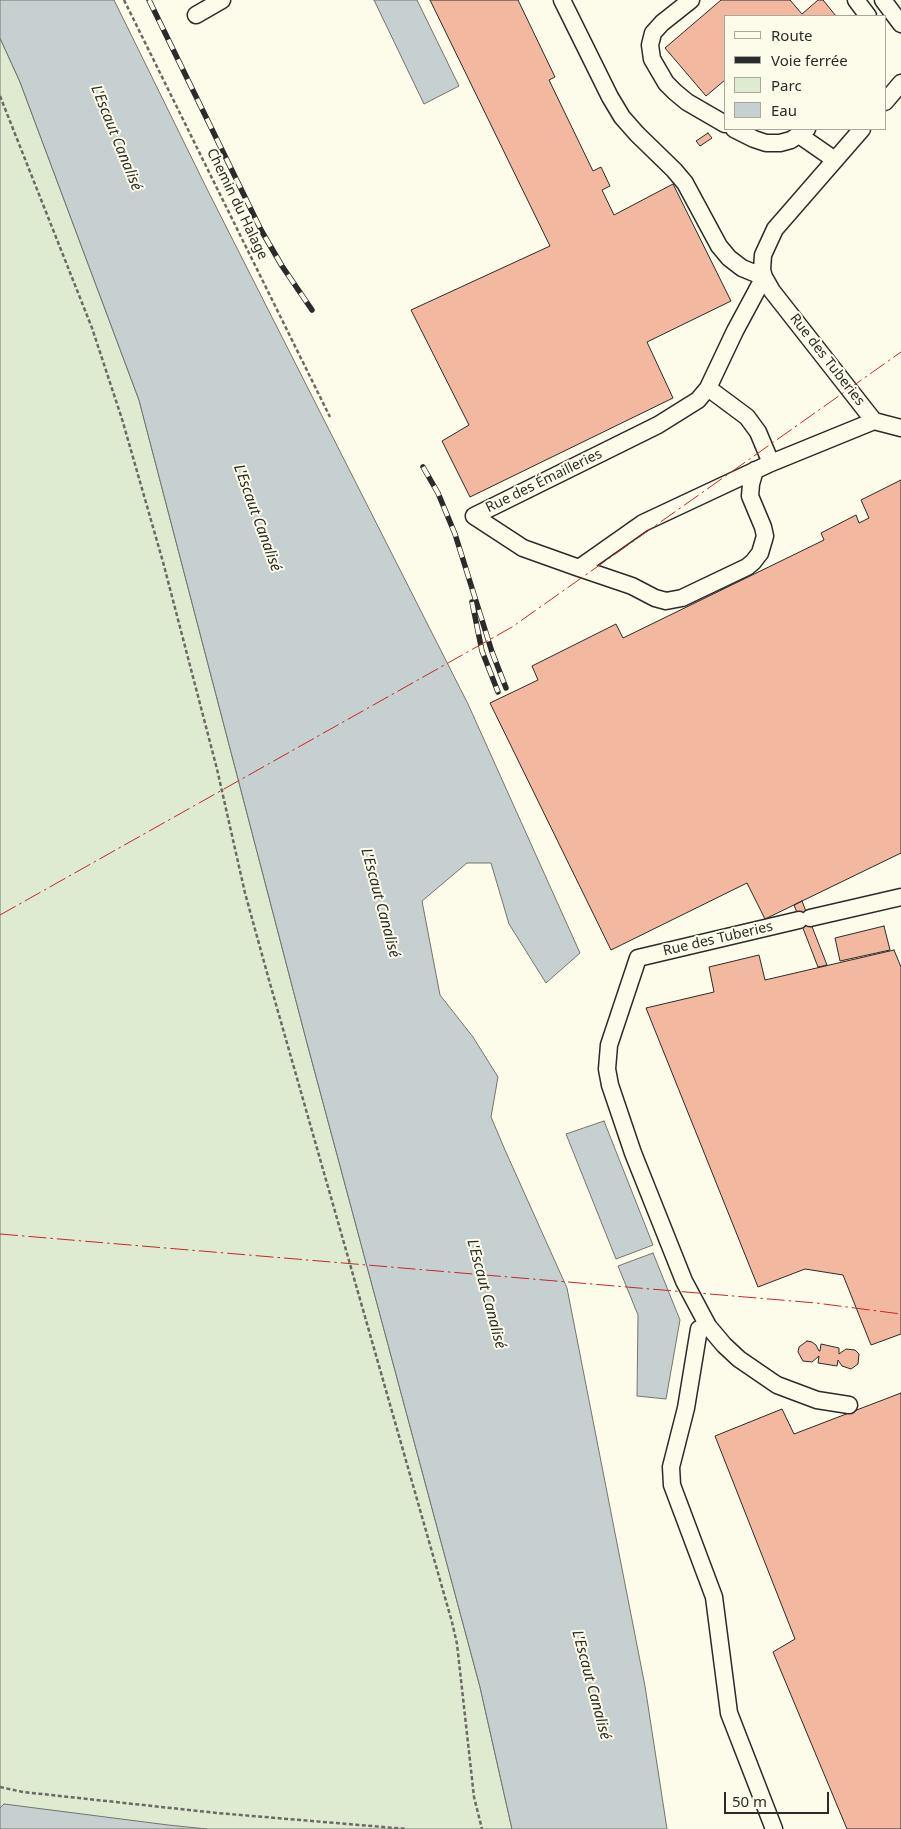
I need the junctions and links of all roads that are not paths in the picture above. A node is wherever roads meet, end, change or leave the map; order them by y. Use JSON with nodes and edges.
{"nodes":[{"id":1,"x":222,"y":0,"type":"edge"},
{"id":2,"x":562,"y":0,"type":"edge"},
{"id":3,"x":691,"y":0,"type":"edge"},
{"id":4,"x":856,"y":0,"type":"edge"},
{"id":5,"x":883,"y":0,"type":"edge"},
{"id":6,"x":196,"y":14,"type":"dead end"},
{"id":7,"x":867,"y":15,"type":"edge"},
{"id":8,"x":901,"y":24,"type":"edge"},
{"id":9,"x":901,"y":83,"type":"edge"},
{"id":10,"x":886,"y":101,"type":"edge"},
{"id":11,"x":724,"y":123,"type":"edge"},
{"id":12,"x":736,"y":130,"type":"edge"},
{"id":13,"x":861,"y":130,"type":"edge"},
{"id":14,"x":803,"y":132,"type":"edge"},
{"id":15,"x":835,"y":160,"type":"junction"},
{"id":16,"x":764,"y":277,"type":"junction"},
{"id":17,"x":708,"y":388,"type":"junction"},
{"id":18,"x":874,"y":420,"type":"junction"},
{"id":19,"x":901,"y":428,"type":"edge"},
{"id":20,"x":771,"y":463,"type":"junction"},
{"id":21,"x":755,"y":470,"type":"junction"},
{"id":22,"x":579,"y":568,"type":"junction"},
{"id":23,"x":901,"y":897,"type":"edge"},
{"id":24,"x":699,"y":1329,"type":"dead end"},
{"id":25,"x":849,"y":1405,"type":"dead end"},
{"id":26,"x":774,"y":1829,"type":"edge"}],
"edges":[{"from":1,"to":6,"type":"street"},
{"from":2,"to":16,"type":"street"},
{"from":3,"to":11,"type":"street"},
{"from":4,"to":7,"type":"street"},
{"from":5,"to":8,"type":"street"},
{"from":9,"to":10,"type":"street"},
{"from":12,"to":14,"type":"street"},
{"from":13,"to":15,"type":"street","name":"Rue des Émailleries"},
{"from":14,"to":15,"type":"street"},
{"from":15,"to":16,"type":"street","name":"Rue des Émailleries"},
{"from":16,"to":17,"type":"street","name":"Rue des Émailleries"},
{"from":16,"to":18,"type":"street","name":"Rue des Tuberies"},
{"from":17,"to":20,"type":"street"},
{"from":17,"to":22,"type":"street","name":"Rue des Émailleries"},
{"from":18,"to":19,"type":"street"},
{"from":18,"to":20,"type":"street"},
{"from":20,"to":21,"type":"street"},
{"from":21,"to":22,"type":"street"},
{"from":21,"to":22,"type":"street"},
{"from":23,"to":25,"type":"street","name":"Rue des Tuberies"},
{"from":24,"to":26,"type":"street"}]}
